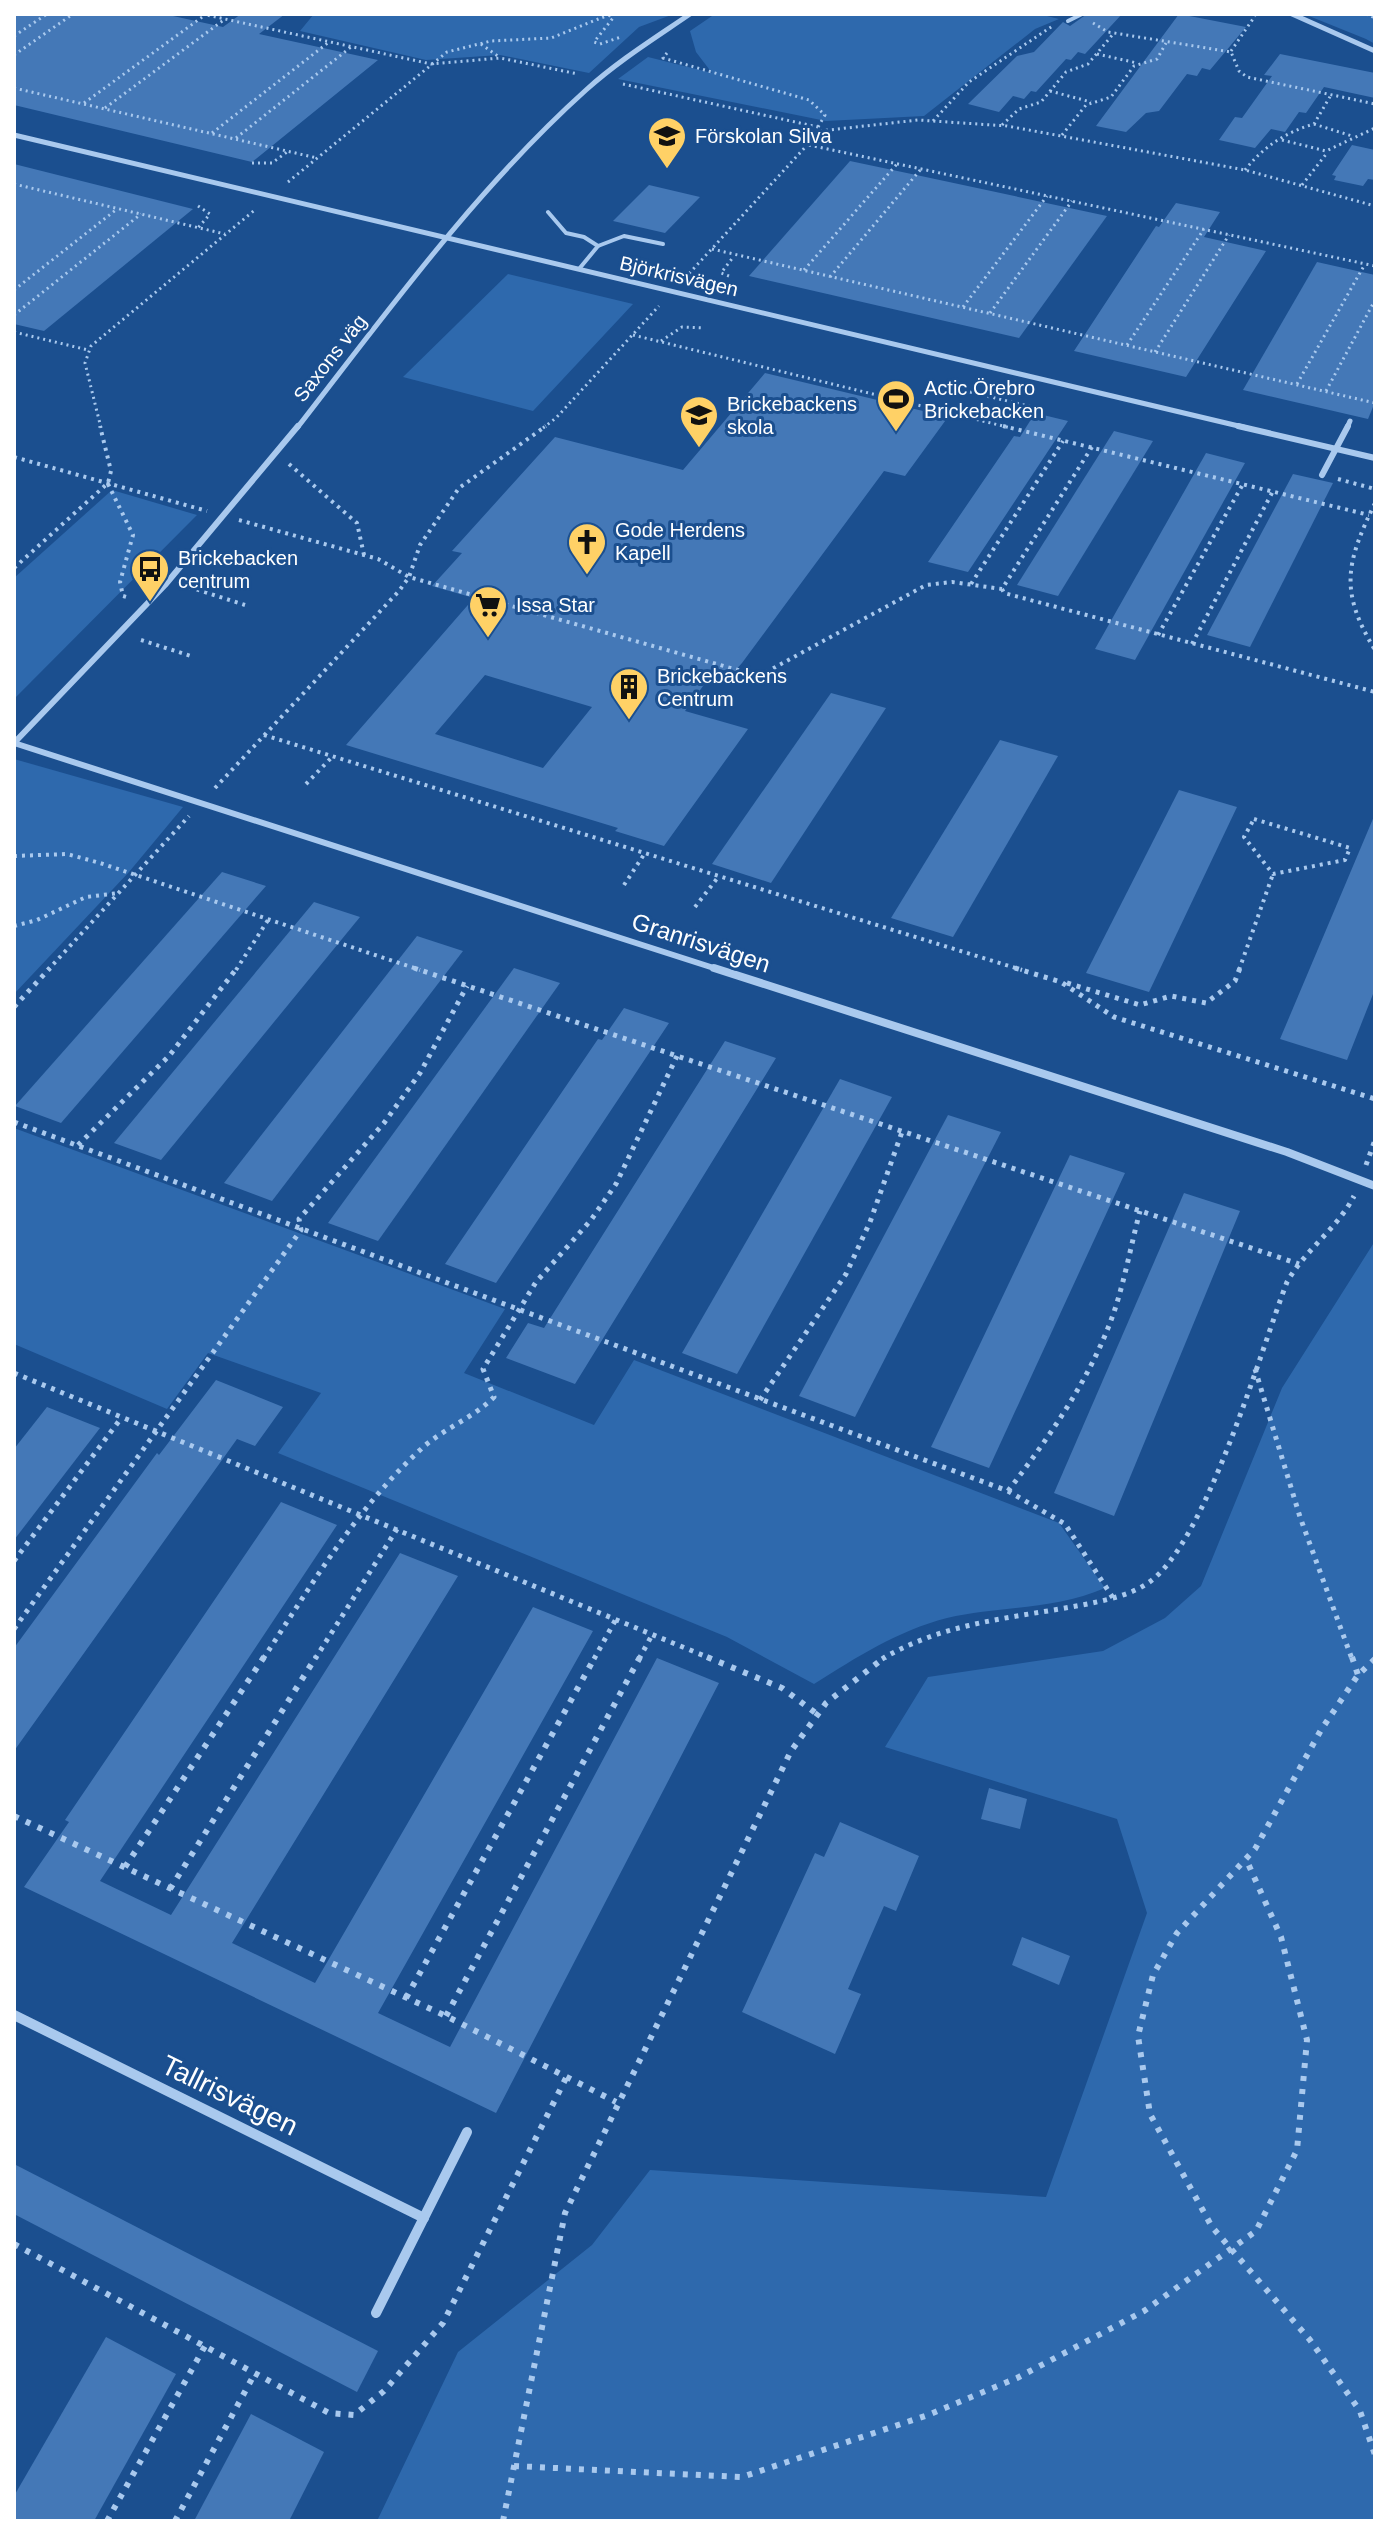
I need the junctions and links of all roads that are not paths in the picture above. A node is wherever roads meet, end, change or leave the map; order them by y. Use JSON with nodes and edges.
{"nodes":[{"id":1,"x":690,"y":14,"type":"edge"},
{"id":2,"x":1292,"y":14,"type":"edge"},
{"id":3,"x":1080,"y":15,"type":"edge"},
{"id":4,"x":1068,"y":21,"type":"road end"},
{"id":5,"x":1375,"y":51,"type":"edge"},
{"id":6,"x":14,"y":135,"type":"edge"},
{"id":7,"x":548,"y":212,"type":"dead end"},
{"id":8,"x":448,"y":238,"type":"junction"},
{"id":9,"x":663,"y":244,"type":"dead end"},
{"id":10,"x":598,"y":246,"type":"junction"},
{"id":11,"x":579,"y":269,"type":"junction"},
{"id":12,"x":1350,"y":421,"type":"dead end"},
{"id":13,"x":1336,"y":449,"type":"junction"},
{"id":14,"x":1375,"y":458,"type":"edge"},
{"id":15,"x":1322,"y":475,"type":"road end"},
{"id":16,"x":14,"y":743,"type":"edge"},
{"id":17,"x":1375,"y":1186,"type":"edge"},
{"id":18,"x":14,"y":2015,"type":"edge"},
{"id":19,"x":467,"y":2132,"type":"dead end"},
{"id":20,"x":424,"y":2218,"type":"junction"},
{"id":21,"x":376,"y":2313,"type":"dead end"}],
"edges":[{"from":1,"to":8,"type":"street","name":"Saxons väg"},
{"from":2,"to":5,"type":"street"},
{"from":3,"to":4,"type":"lane"},
{"from":6,"to":8,"type":"street","name":"Björkrisvägen"},
{"from":7,"to":10,"type":"lane"},
{"from":8,"to":11,"type":"street","name":"Björkrisvägen"},
{"from":8,"to":16,"type":"street","name":"Saxons väg"},
{"from":9,"to":10,"type":"lane"},
{"from":10,"to":11,"type":"lane"},
{"from":11,"to":13,"type":"street","name":"Björkrisvägen"},
{"from":12,"to":13,"type":"street"},
{"from":13,"to":14,"type":"street","name":"Björkrisvägen"},
{"from":13,"to":15,"type":"street"},
{"from":16,"to":17,"type":"street","name":"Granrisvägen"},
{"from":18,"to":20,"type":"street","name":"Tallrisvägen"},
{"from":19,"to":20,"type":"street"},
{"from":20,"to":21,"type":"street"}]}
